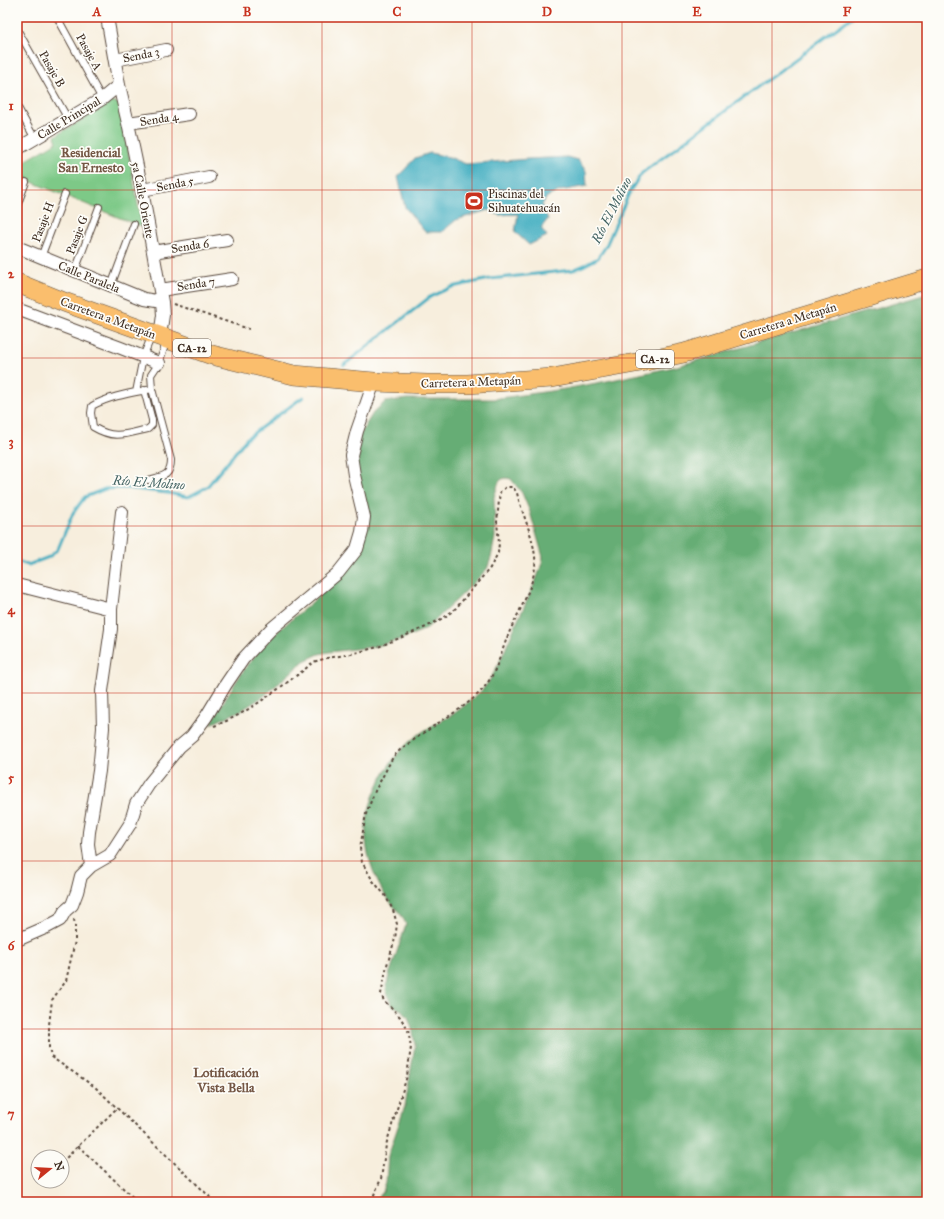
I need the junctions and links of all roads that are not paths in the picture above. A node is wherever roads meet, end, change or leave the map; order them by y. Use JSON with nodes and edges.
{"nodes":[{"id":1,"x":57,"y":17,"type":"edge"},
{"id":2,"x":107,"y":17,"type":"edge"},
{"id":3,"x":17,"y":29,"type":"edge"},
{"id":4,"x":166,"y":50,"type":"dead end"},
{"id":5,"x":115,"y":60,"type":"junction"},
{"id":6,"x":119,"y":85,"type":"junction"},
{"id":7,"x":102,"y":99,"type":"junction"},
{"id":8,"x":17,"y":106,"type":"edge"},
{"id":9,"x":189,"y":114,"type":"dead end"},
{"id":10,"x":68,"y":119,"type":"junction"},
{"id":11,"x":128,"y":123,"type":"junction"},
{"id":12,"x":35,"y":139,"type":"junction"},
{"id":13,"x":17,"y":150,"type":"edge"},
{"id":14,"x":209,"y":177,"type":"dead end"},
{"id":15,"x":26,"y":182,"type":"dead end"},
{"id":16,"x":142,"y":190,"type":"junction"},
{"id":17,"x":65,"y":194,"type":"dead end"},
{"id":18,"x":17,"y":206,"type":"edge"},
{"id":19,"x":99,"y":207,"type":"dead end"},
{"id":20,"x":134,"y":224,"type":"dead end"},
{"id":21,"x":227,"y":240,"type":"dead end"},
{"id":22,"x":17,"y":248,"type":"edge"},
{"id":23,"x":153,"y":252,"type":"junction"},
{"id":24,"x":41,"y":257,"type":"junction"},
{"id":25,"x":75,"y":271,"type":"junction"},
{"id":26,"x":232,"y":279,"type":"dead end"},
{"id":27,"x":927,"y":279,"type":"edge"},
{"id":28,"x":17,"y":283,"type":"edge"},
{"id":29,"x":111,"y":286,"type":"junction"},
{"id":30,"x":160,"y":290,"type":"junction"},
{"id":31,"x":162,"y":302,"type":"junction"},
{"id":32,"x":17,"y":309,"type":"edge"},
{"id":33,"x":160,"y":336,"type":"junction"},
{"id":34,"x":144,"y":357,"type":"junction"},
{"id":35,"x":158,"y":363,"type":"junction"},
{"id":36,"x":374,"y":382,"type":"junction"},
{"id":37,"x":152,"y":389,"type":"junction"},
{"id":38,"x":144,"y":390,"type":"junction"},
{"id":39,"x":136,"y":392,"type":"junction"},
{"id":40,"x":148,"y":480,"type":"dead end"},
{"id":41,"x":122,"y":512,"type":"dead end"},
{"id":42,"x":17,"y":585,"type":"edge"},
{"id":43,"x":112,"y":609,"type":"junction"},
{"id":44,"x":91,"y":866,"type":"junction"},
{"id":45,"x":17,"y":940,"type":"edge"}],
"edges":[{"from":1,"to":7,"type":"lane","name":"Pasaje A"},
{"from":2,"to":5,"type":"street","name":"5a Calle Oriente"},
{"from":3,"to":10,"type":"lane","name":"Pasaje B"},
{"from":4,"to":5,"type":"street","name":"Senda 3"},
{"from":5,"to":6,"type":"street","name":"5a Calle Oriente"},
{"from":6,"to":7,"type":"street","name":"Calle Principal"},
{"from":6,"to":11,"type":"street","name":"5a Calle Oriente"},
{"from":7,"to":10,"type":"street","name":"Calle Principal"},
{"from":8,"to":12,"type":"lane"},
{"from":9,"to":11,"type":"street","name":"Senda 4"},
{"from":10,"to":12,"type":"street","name":"Calle Principal"},
{"from":11,"to":16,"type":"street","name":"5a Calle Oriente"},
{"from":12,"to":13,"type":"street","name":"Calle Principal"},
{"from":14,"to":16,"type":"street","name":"Senda 5"},
{"from":15,"to":18,"type":"lane"},
{"from":16,"to":23,"type":"street","name":"5a Calle Oriente"},
{"from":17,"to":24,"type":"lane","name":"Pasaje H"},
{"from":19,"to":25,"type":"lane","name":"Pasaje G"},
{"from":20,"to":29,"type":"lane"},
{"from":21,"to":23,"type":"street","name":"Senda 6"},
{"from":22,"to":24,"type":"street","name":"Calle Paralela"},
{"from":23,"to":30,"type":"street","name":"5a Calle Oriente"},
{"from":24,"to":25,"type":"street","name":"Calle Paralela"},
{"from":25,"to":29,"type":"street","name":"Calle Paralela"},
{"from":26,"to":30,"type":"street","name":"Senda 7"},
{"from":27,"to":36,"type":"main road","name":"Carretera a Metapán","number":"CA-12"},
{"from":28,"to":33,"type":"main road","name":"Carretera a Metapán","number":"CA-12"},
{"from":29,"to":31,"type":"street","name":"Calle Paralela"},
{"from":30,"to":31,"type":"street","name":"5a Calle Oriente"},
{"from":31,"to":33,"type":"street","name":"5a Calle Oriente"},
{"from":32,"to":34,"type":"street"},
{"from":33,"to":34,"type":"lane"},
{"from":33,"to":35,"type":"lane"},
{"from":33,"to":36,"type":"main road","name":"Carretera a Metapán","number":"CA-12"},
{"from":34,"to":35,"type":"street"},
{"from":34,"to":39,"type":"lane"},
{"from":35,"to":37,"type":"lane"},
{"from":36,"to":44,"type":"street"},
{"from":37,"to":38,"type":"lane"},
{"from":37,"to":40,"type":"lane"},
{"from":38,"to":39,"type":"lane"},
{"from":38,"to":39,"type":"lane"},
{"from":41,"to":43,"type":"street"},
{"from":42,"to":43,"type":"street"},
{"from":43,"to":44,"type":"street"},
{"from":44,"to":45,"type":"street"}]}
